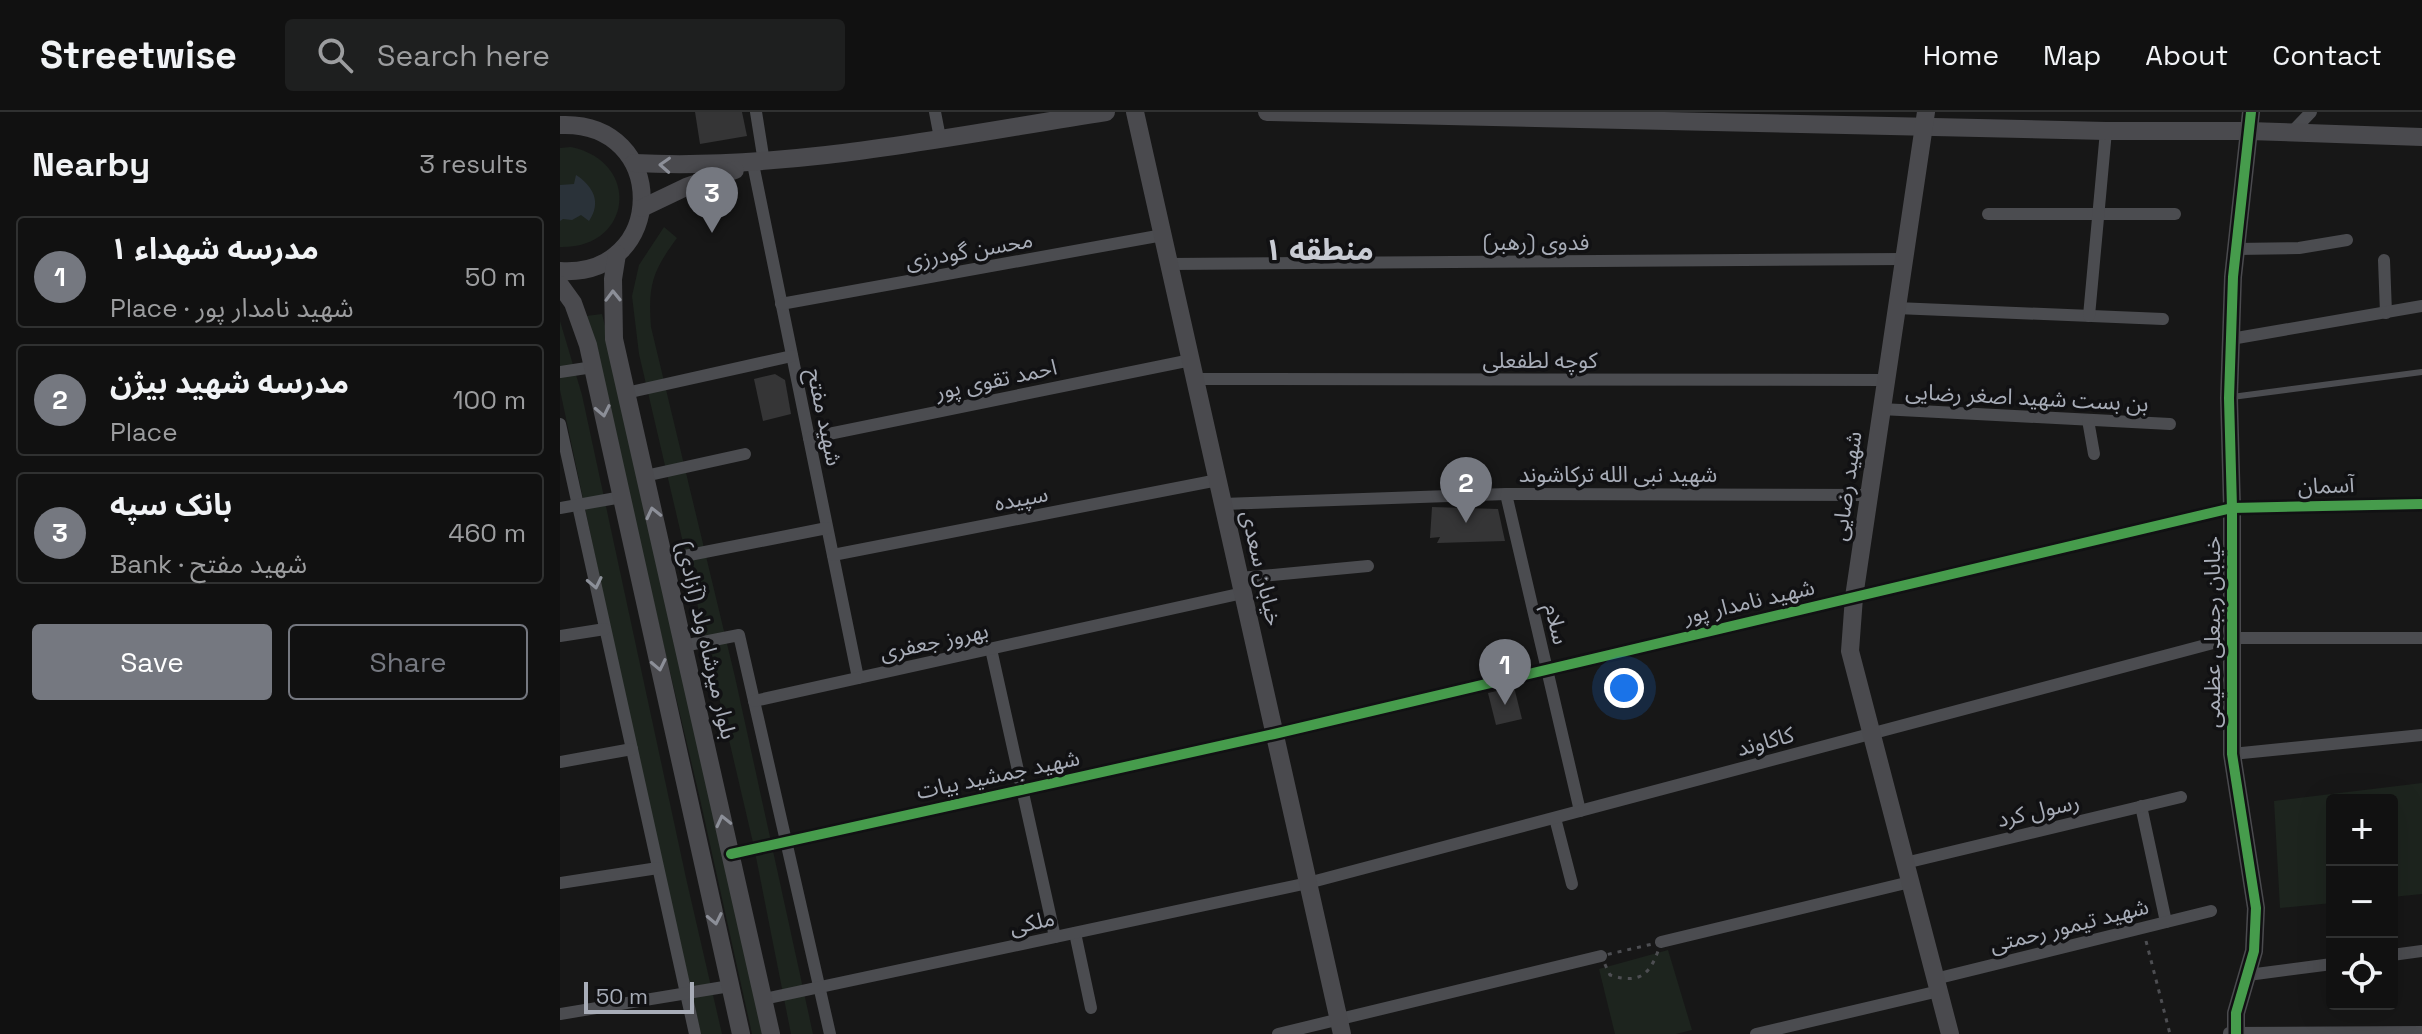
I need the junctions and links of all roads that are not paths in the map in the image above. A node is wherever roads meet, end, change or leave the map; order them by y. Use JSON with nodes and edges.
{"nodes":[{"id":1,"x":756,"y":112,"type":"edge"},
{"id":2,"x":935,"y":112,"type":"edge"},
{"id":3,"x":1106,"y":112,"type":"edge"},
{"id":4,"x":1267,"y":112,"type":"edge"},
{"id":5,"x":2251,"y":112,"type":"edge"},
{"id":6,"x":2311,"y":112,"type":"edge"},
{"id":7,"x":1429,"y":113,"type":"edge"},
{"id":8,"x":1134,"y":114,"type":"edge"},
{"id":9,"x":1683,"y":116,"type":"edge"},
{"id":10,"x":1924,"y":119,"type":"edge"},
{"id":11,"x":568,"y":121,"type":"edge"},
{"id":12,"x":2106,"y":131,"type":"junction"},
{"id":13,"x":2249,"y":131,"type":"junction"},
{"id":14,"x":2291,"y":133,"type":"junction"},
{"id":15,"x":2422,"y":137,"type":"edge"},
{"id":16,"x":940,"y":138,"type":"junction"},
{"id":17,"x":634,"y":163,"type":"junction"},
{"id":18,"x":759,"y":163,"type":"junction"},
{"id":19,"x":642,"y":208,"type":"junction"},
{"id":20,"x":1988,"y":214,"type":"dead end"},
{"id":21,"x":2098,"y":214,"type":"junction"},
{"id":22,"x":2175,"y":214,"type":"dead end"},
{"id":23,"x":1163,"y":235,"type":"junction"},
{"id":24,"x":2347,"y":240,"type":"dead end"},
{"id":25,"x":2236,"y":249,"type":"junction"},
{"id":26,"x":617,"y":254,"type":"junction"},
{"id":27,"x":1903,"y":259,"type":"junction"},
{"id":28,"x":2384,"y":260,"type":"dead end"},
{"id":29,"x":1169,"y":264,"type":"junction"},
{"id":30,"x":560,"y":271,"type":"edge"},
{"id":31,"x":560,"y":285,"type":"edge"},
{"id":32,"x":781,"y":304,"type":"junction"},
{"id":33,"x":2422,"y":306,"type":"edge"},
{"id":34,"x":1896,"y":308,"type":"junction"},
{"id":35,"x":2386,"y":313,"type":"junction"},
{"id":36,"x":2089,"y":316,"type":"junction"},
{"id":37,"x":2163,"y":319,"type":"dead end"},
{"id":38,"x":2231,"y":339,"type":"junction"},
{"id":39,"x":792,"y":356,"type":"junction"},
{"id":40,"x":1191,"y":360,"type":"junction"},
{"id":41,"x":593,"y":367,"type":"junction"},
{"id":42,"x":560,"y":372,"type":"edge"},
{"id":43,"x":2422,"y":372,"type":"edge"},
{"id":44,"x":1195,"y":379,"type":"junction"},
{"id":45,"x":1886,"y":380,"type":"junction"},
{"id":46,"x":626,"y":393,"type":"junction"},
{"id":47,"x":2229,"y":398,"type":"junction"},
{"id":48,"x":1881,"y":409,"type":"junction"},
{"id":49,"x":2088,"y":420,"type":"junction"},
{"id":50,"x":560,"y":424,"type":"edge"},
{"id":51,"x":2170,"y":424,"type":"dead end"},
{"id":52,"x":809,"y":438,"type":"junction"},
{"id":53,"x":745,"y":454,"type":"dead end"},
{"id":54,"x":2094,"y":454,"type":"dead end"},
{"id":55,"x":645,"y":476,"type":"junction"},
{"id":56,"x":1218,"y":480,"type":"junction"},
{"id":57,"x":1506,"y":494,"type":"junction"},
{"id":58,"x":1869,"y":495,"type":"junction"},
{"id":59,"x":622,"y":497,"type":"junction"},
{"id":60,"x":1223,"y":504,"type":"junction"},
{"id":61,"x":2422,"y":504,"type":"edge"},
{"id":62,"x":578,"y":505,"type":"junction"},
{"id":63,"x":560,"y":508,"type":"edge"},
{"id":64,"x":2232,"y":508,"type":"junction"},
{"id":65,"x":827,"y":528,"type":"junction"},
{"id":66,"x":833,"y":555,"type":"junction"},
{"id":67,"x":664,"y":560,"type":"junction"},
{"id":68,"x":1368,"y":566,"type":"dead end"},
{"id":69,"x":1241,"y":586,"type":"junction"},
{"id":70,"x":1854,"y":597,"type":"junction"},
{"id":71,"x":605,"y":629,"type":"junction"},
{"id":72,"x":560,"y":636,"type":"edge"},
{"id":73,"x":2232,"y":638,"type":"junction"},
{"id":74,"x":2422,"y":638,"type":"edge"},
{"id":75,"x":683,"y":646,"type":"junction"},
{"id":76,"x":991,"y":649,"type":"junction"},
{"id":77,"x":1547,"y":670,"type":"junction"},
{"id":78,"x":858,"y":678,"type":"junction"},
{"id":79,"x":754,"y":701,"type":"junction"},
{"id":80,"x":1872,"y":733,"type":"junction"},
{"id":81,"x":1274,"y":734,"type":"junction"},
{"id":82,"x":2422,"y":735,"type":"edge"},
{"id":83,"x":632,"y":749,"type":"junction"},
{"id":84,"x":2232,"y":754,"type":"junction"},
{"id":85,"x":560,"y":762,"type":"edge"},
{"id":86,"x":1022,"y":790,"type":"junction"},
{"id":87,"x":2181,"y":797,"type":"dead end"},
{"id":88,"x":2141,"y":806,"type":"junction"},
{"id":89,"x":1580,"y":811,"type":"junction"},
{"id":90,"x":1555,"y":818,"type":"junction"},
{"id":91,"x":785,"y":842,"type":"junction"},
{"id":92,"x":731,"y":854,"type":"junction"},
{"id":93,"x":1905,"y":863,"type":"junction"},
{"id":94,"x":658,"y":868,"type":"junction"},
{"id":95,"x":1910,"y":882,"type":"junction"},
{"id":96,"x":560,"y":883,"type":"edge"},
{"id":97,"x":1308,"y":883,"type":"junction"},
{"id":98,"x":1572,"y":884,"type":"dead end"},
{"id":99,"x":2211,"y":911,"type":"dead end"},
{"id":100,"x":2166,"y":922,"type":"junction"},
{"id":101,"x":1075,"y":933,"type":"junction"},
{"id":102,"x":1055,"y":937,"type":"junction"},
{"id":103,"x":1661,"y":942,"type":"road end"},
{"id":104,"x":2422,"y":951,"type":"edge"},
{"id":105,"x":2398,"y":954,"type":"edge"},
{"id":106,"x":1601,"y":956,"type":"road end"},
{"id":107,"x":2326,"y":965,"type":"edge"},
{"id":108,"x":2248,"y":975,"type":"junction"},
{"id":109,"x":1937,"y":985,"type":"junction"},
{"id":110,"x":730,"y":986,"type":"junction"},
{"id":111,"x":820,"y":987,"type":"junction"},
{"id":112,"x":686,"y":994,"type":"junction"},
{"id":113,"x":764,"y":999,"type":"junction"},
{"id":114,"x":1091,"y":1008,"type":"dead end"},
{"id":115,"x":560,"y":1014,"type":"edge"},
{"id":116,"x":1340,"y":1027,"type":"edge"},
{"id":117,"x":2422,"y":1032,"type":"edge"},
{"id":118,"x":2233,"y":1033,"type":"edge"},
{"id":119,"x":695,"y":1034,"type":"edge"},
{"id":120,"x":741,"y":1034,"type":"edge"},
{"id":121,"x":771,"y":1034,"type":"edge"},
{"id":122,"x":830,"y":1034,"type":"edge"},
{"id":123,"x":1278,"y":1034,"type":"edge"},
{"id":124,"x":1756,"y":1034,"type":"edge"},
{"id":125,"x":1950,"y":1034,"type":"edge"}],
"edges":[{"from":1,"to":18,"type":"street","name":"شهید مفتح"},
{"from":2,"to":16,"type":"street"},
{"from":3,"to":16,"type":"main road"},
{"from":4,"to":7,"type":"main road"},
{"from":5,"to":13,"type":"main road","name":"خیابان رجبعلی عظیمی"},
{"from":6,"to":14,"type":"street"},
{"from":7,"to":9,"type":"main road"},
{"from":8,"to":23,"type":"main road","name":"خیابان سعدی"},
{"from":9,"to":10,"type":"main road"},
{"from":10,"to":12,"type":"main road"},
{"from":10,"to":27,"type":"main road","name":"شهید رضایی"},
{"from":11,"to":17,"type":"main road"},
{"from":12,"to":13,"type":"main road"},
{"from":12,"to":21,"type":"street"},
{"from":13,"to":14,"type":"main road"},
{"from":13,"to":25,"type":"main road","name":"خیابان رجبعلی عظیمی"},
{"from":14,"to":15,"type":"main road"},
{"from":16,"to":18,"type":"main road"},
{"from":18,"to":17,"type":"main road","one_way":true},
{"from":17,"to":19,"type":"main road"},
{"from":18,"to":19,"type":"main road"},
{"from":18,"to":32,"type":"street","name":"شهید مفتح"},
{"from":19,"to":26,"type":"main road"},
{"from":20,"to":21,"type":"street"},
{"from":21,"to":22,"type":"street"},
{"from":21,"to":36,"type":"street"},
{"from":23,"to":29,"type":"main road","name":"خیابان سعدی"},
{"from":23,"to":32,"type":"street","name":"محسن گودرزی"},
{"from":24,"to":25,"type":"street"},
{"from":25,"to":38,"type":"main road","name":"خیابان رجبعلی عظیمی"},
{"from":26,"to":30,"type":"main road"},
{"from":46,"to":26,"type":"main road","name":"بلوار میرشاه ولد (آزادی)","one_way":true},
{"from":27,"to":29,"type":"street","name":"فدوی (رهبر)"},
{"from":27,"to":34,"type":"main road","name":"شهید رضایی"},
{"from":28,"to":35,"type":"street"},
{"from":29,"to":40,"type":"main road","name":"خیابان سعدی"},
{"from":31,"to":41,"type":"main road"},
{"from":32,"to":39,"type":"street","name":"شهید مفتح"},
{"from":33,"to":35,"type":"street"},
{"from":34,"to":36,"type":"street"},
{"from":34,"to":45,"type":"main road","name":"شهید رضایی"},
{"from":35,"to":38,"type":"street"},
{"from":36,"to":37,"type":"street"},
{"from":38,"to":47,"type":"main road","name":"خیابان رجبعلی عظیمی"},
{"from":39,"to":46,"type":"street"},
{"from":39,"to":52,"type":"street","name":"شهید مفتح"},
{"from":40,"to":44,"type":"main road","name":"خیابان سعدی"},
{"from":40,"to":52,"type":"street","name":"احمد تقوی پور"},
{"from":41,"to":42,"type":"street"},
{"from":41,"to":59,"type":"main road","one_way":true},
{"from":43,"to":47,"type":"lane"},
{"from":44,"to":45,"type":"street","name":"کوچه لطفعلی"},
{"from":44,"to":56,"type":"main road","name":"خیابان سعدی"},
{"from":45,"to":48,"type":"main road","name":"شهید رضایی"},
{"from":46,"to":55,"type":"main road","name":"بلوار میرشاه ولد (آزادی)"},
{"from":47,"to":64,"type":"main road","name":"خیابان رجبعلی عظیمی"},
{"from":48,"to":49,"type":"street","name":"بن بست شهید اصغر رضایی"},
{"from":48,"to":58,"type":"main road","name":"شهید رضایی"},
{"from":49,"to":51,"type":"street","name":"بن بست شهید اصغر رضایی"},
{"from":49,"to":54,"type":"street"},
{"from":50,"to":62,"type":"street"},
{"from":52,"to":65,"type":"street","name":"شهید مفتح"},
{"from":53,"to":55,"type":"street"},
{"from":67,"to":55,"type":"main road","name":"بلوار میرشاه ولد (آزادی)","one_way":true},
{"from":56,"to":60,"type":"main road","name":"خیابان سعدی"},
{"from":56,"to":66,"type":"street","name":"سپیده"},
{"from":57,"to":58,"type":"street","name":"شهید نبی الله ترکاشوند"},
{"from":57,"to":60,"type":"street","name":"شهید نبی الله ترکاشوند"},
{"from":57,"to":77,"type":"street","name":"سلام"},
{"from":58,"to":70,"type":"main road","name":"شهید رضایی"},
{"from":59,"to":62,"type":"street"},
{"from":59,"to":110,"type":"main road","one_way":true},
{"from":60,"to":69,"type":"main road","name":"خیابان سعدی"},
{"from":61,"to":64,"type":"street","name":"آسمان"},
{"from":62,"to":63,"type":"street"},
{"from":62,"to":71,"type":"street","one_way":true},
{"from":64,"to":70,"type":"street","name":"شهید نامدار پور"},
{"from":64,"to":73,"type":"main road","name":"خیابان رجبعلی عظیمی"},
{"from":65,"to":66,"type":"street","name":"شهید مفتح"},
{"from":65,"to":67,"type":"street"},
{"from":66,"to":78,"type":"street","name":"شهید مفتح"},
{"from":67,"to":75,"type":"main road","name":"بلوار میرشاه ولد (آزادی)"},
{"from":68,"to":69,"type":"street","name":"بهروز جعفری"},
{"from":69,"to":76,"type":"street","name":"بهروز جعفری"},
{"from":69,"to":81,"type":"main road","name":"خیابان سعدی"},
{"from":70,"to":77,"type":"street","name":"شهید نامدار پور"},
{"from":70,"to":80,"type":"main road","name":"شهید رضایی"},
{"from":71,"to":72,"type":"street"},
{"from":71,"to":83,"type":"street"},
{"from":73,"to":74,"type":"street","name":"کاکاوند"},
{"from":73,"to":80,"type":"street","name":"کاکاوند"},
{"from":73,"to":84,"type":"main road","name":"خیابان رجبعلی عظیمی"},
{"from":75,"to":79,"type":"street"},
{"from":92,"to":75,"type":"main road","name":"بلوار میرشاه ولد (آزادی)","one_way":true},
{"from":76,"to":78,"type":"street","name":"بهروز جعفری"},
{"from":76,"to":86,"type":"street"},
{"from":77,"to":81,"type":"street","name":"شهید نامدار پور"},
{"from":77,"to":89,"type":"street","name":"سلام"},
{"from":78,"to":79,"type":"street","name":"بهروز جعفری"},
{"from":79,"to":91,"type":"street"},
{"from":80,"to":89,"type":"street","name":"کاکاوند"},
{"from":80,"to":93,"type":"main road","name":"شهید رضایی"},
{"from":81,"to":86,"type":"street","name":"شهید جمشید بیات"},
{"from":81,"to":97,"type":"main road","name":"خیابان سعدی"},
{"from":82,"to":84,"type":"street"},
{"from":83,"to":85,"type":"street"},
{"from":83,"to":94,"type":"street"},
{"from":84,"to":108,"type":"main road","name":"خیابان رجبعلی عظیمی"},
{"from":86,"to":91,"type":"street","name":"شهید جمشید بیات"},
{"from":86,"to":102,"type":"street"},
{"from":87,"to":88,"type":"street","name":"رسول کرد"},
{"from":88,"to":93,"type":"street","name":"رسول کرد"},
{"from":88,"to":100,"type":"street"},
{"from":89,"to":90,"type":"street","name":"کاکاوند"},
{"from":90,"to":97,"type":"street","name":"کاکاوند"},
{"from":90,"to":98,"type":"street"},
{"from":91,"to":92,"type":"street","name":"شهید جمشید بیات"},
{"from":91,"to":111,"type":"street"},
{"from":92,"to":113,"type":"main road","name":"بلوار میرشاه ولد (آزادی)"},
{"from":93,"to":95,"type":"main road","name":"شهید رضایی"},
{"from":94,"to":96,"type":"street"},
{"from":94,"to":112,"type":"street"},
{"from":95,"to":103,"type":"street"},
{"from":95,"to":109,"type":"main road","name":"شهید رضایی"},
{"from":97,"to":101,"type":"street","name":"ملکی"},
{"from":97,"to":116,"type":"main road","name":"خیابان سعدی"},
{"from":99,"to":100,"type":"street","name":"شهید تیمور رحمتی"},
{"from":100,"to":109,"type":"street","name":"شهید تیمور رحمتی"},
{"from":101,"to":102,"type":"street","name":"ملکی"},
{"from":101,"to":114,"type":"street"},
{"from":102,"to":111,"type":"street","name":"ملکی"},
{"from":104,"to":105,"type":"street"},
{"from":106,"to":116,"type":"street"},
{"from":107,"to":108,"type":"street"},
{"from":108,"to":118,"type":"main road","name":"خیابان رجبعلی عظیمی"},
{"from":109,"to":124,"type":"street","name":"شهید تیمور رحمتی"},
{"from":109,"to":125,"type":"main road","name":"شهید رضایی"},
{"from":110,"to":112,"type":"street"},
{"from":110,"to":120,"type":"main road"},
{"from":111,"to":113,"type":"street","name":"ملکی"},
{"from":111,"to":122,"type":"street"},
{"from":112,"to":115,"type":"street"},
{"from":112,"to":119,"type":"street"},
{"from":113,"to":121,"type":"main road","name":"بلوار میرشاه ولد (آزادی)"},
{"from":116,"to":123,"type":"street"},
{"from":117,"to":118,"type":"street"}]}
